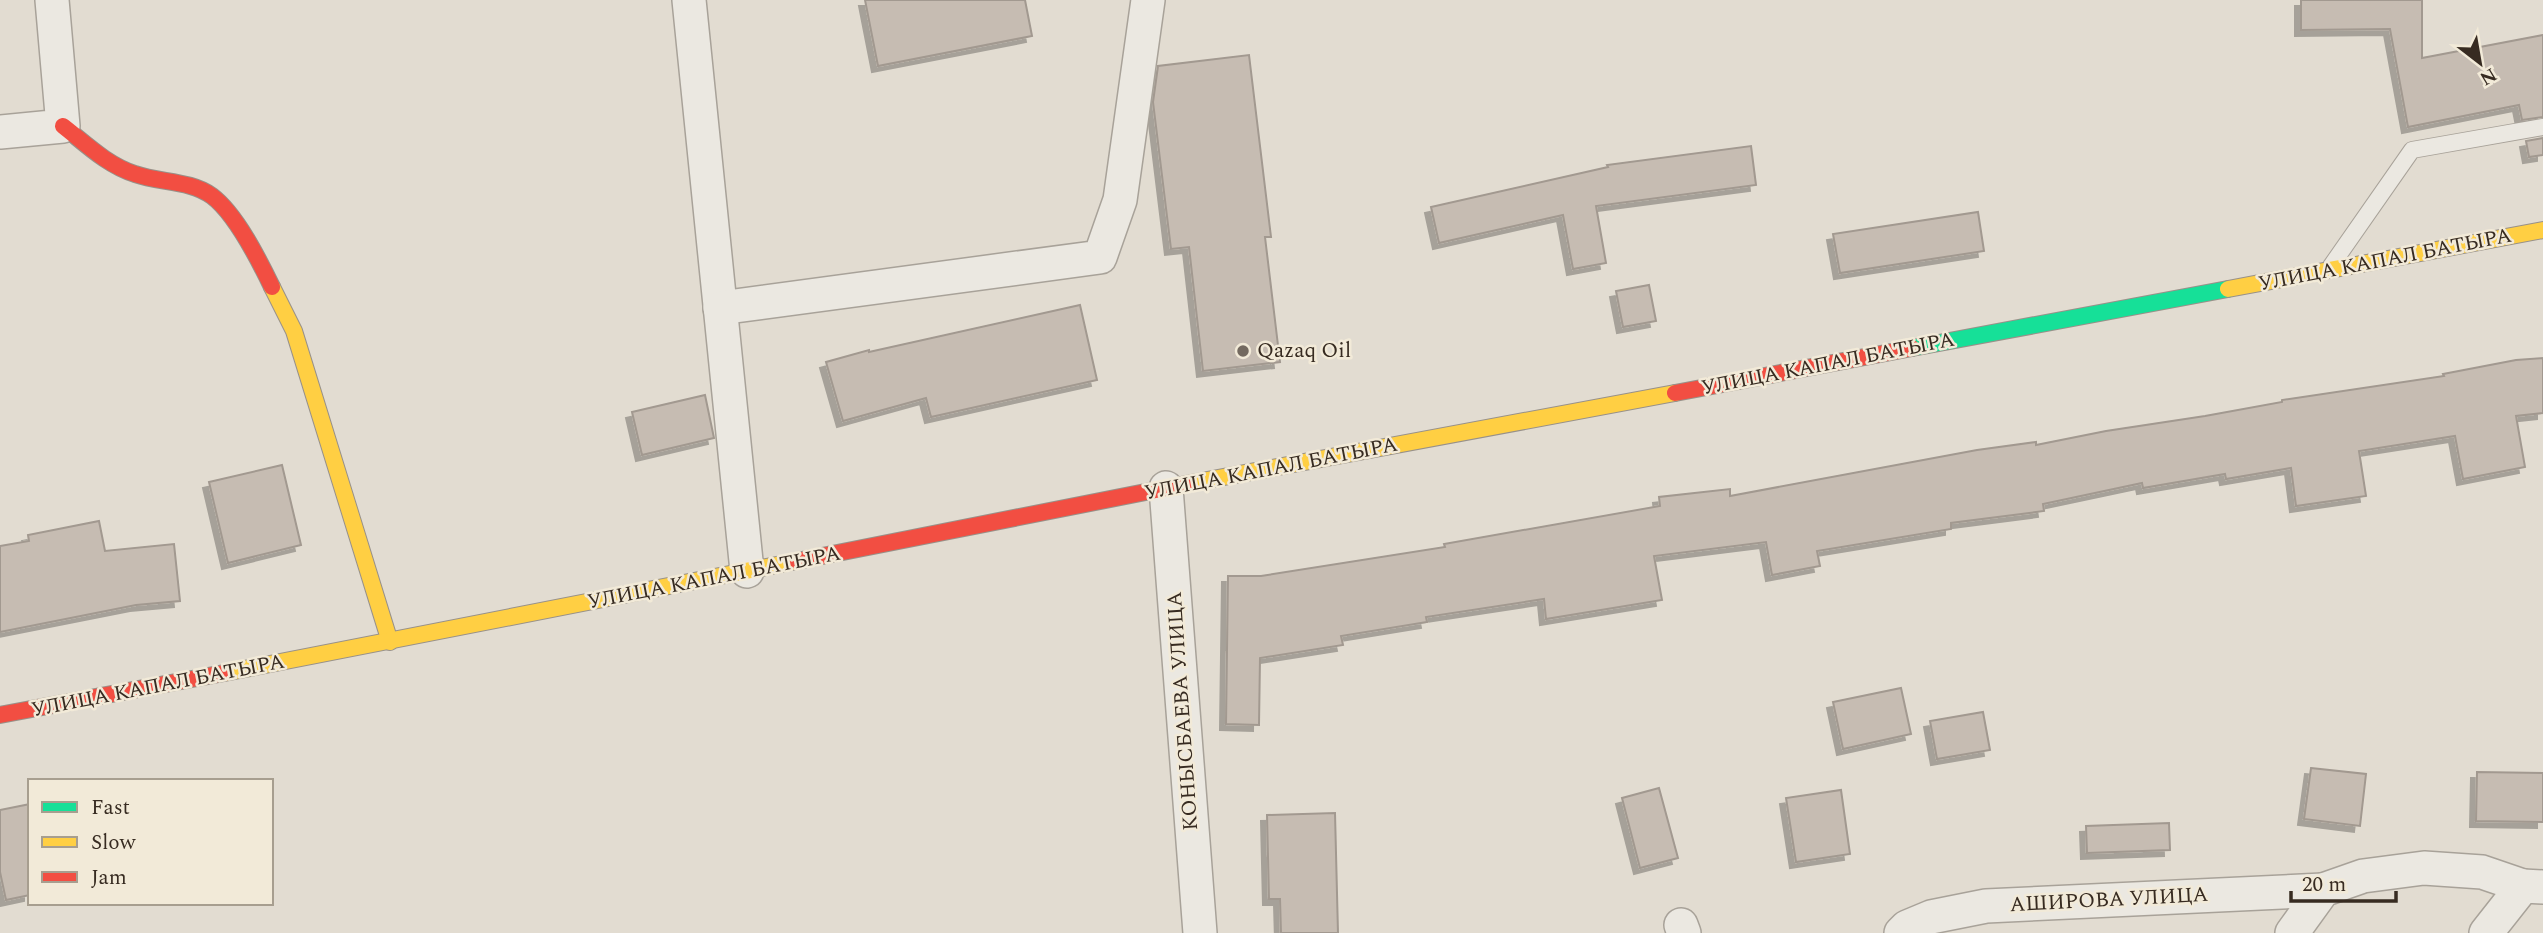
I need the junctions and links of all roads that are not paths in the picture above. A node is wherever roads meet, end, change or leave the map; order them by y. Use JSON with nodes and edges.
{"nodes":[{"id":1,"x":52,"y":0,"type":"edge"},
{"id":2,"x":688,"y":0,"type":"edge"},
{"id":3,"x":1148,"y":0,"type":"edge"},
{"id":4,"x":63,"y":126,"type":"junction"},
{"id":5,"x":2543,"y":127,"type":"edge"},
{"id":6,"x":0,"y":132,"type":"edge"},
{"id":7,"x":2543,"y":230,"type":"edge"},
{"id":8,"x":2328,"y":271,"type":"junction"},
{"id":9,"x":720,"y":308,"type":"junction"},
{"id":10,"x":1166,"y":488,"type":"junction"},
{"id":11,"x":747,"y":571,"type":"junction"},
{"id":12,"x":390,"y":642,"type":"junction"},
{"id":13,"x":0,"y":715,"type":"edge"},
{"id":14,"x":2533,"y":886,"type":"edge"},
{"id":15,"x":2323,"y":890,"type":"junction"},
{"id":16,"x":1200,"y":933,"type":"edge"},
{"id":17,"x":1901,"y":933,"type":"edge"},
{"id":18,"x":2291,"y":933,"type":"edge"},
{"id":19,"x":2486,"y":933,"type":"edge"}],
"edges":[{"from":1,"to":4,"type":"street"},
{"from":2,"to":9,"type":"street"},
{"from":3,"to":9,"type":"street"},
{"from":4,"to":6,"type":"street"},
{"from":4,"to":12,"type":"main road"},
{"from":5,"to":8,"type":"lane"},
{"from":7,"to":8,"type":"main road","name":"УЛИЦА КАПАЛ БАТЫРА"},
{"from":8,"to":10,"type":"main road","name":"УЛИЦА КАПАЛ БАТЫРА"},
{"from":9,"to":11,"type":"street"},
{"from":10,"to":11,"type":"main road","name":"УЛИЦА КАПАЛ БАТЫРА"},
{"from":10,"to":16,"type":"street","name":"КОНЫСБАЕВА УЛИЦА"},
{"from":11,"to":12,"type":"main road","name":"УЛИЦА КАПАЛ БАТЫРА"},
{"from":12,"to":13,"type":"main road","name":"УЛИЦА КАПАЛ БАТЫРА"},
{"from":14,"to":15,"type":"street","name":"АШИРОВА УЛИЦА"},
{"from":14,"to":19,"type":"street"},
{"from":15,"to":17,"type":"street","name":"АШИРОВА УЛИЦА"},
{"from":15,"to":18,"type":"street"}]}
